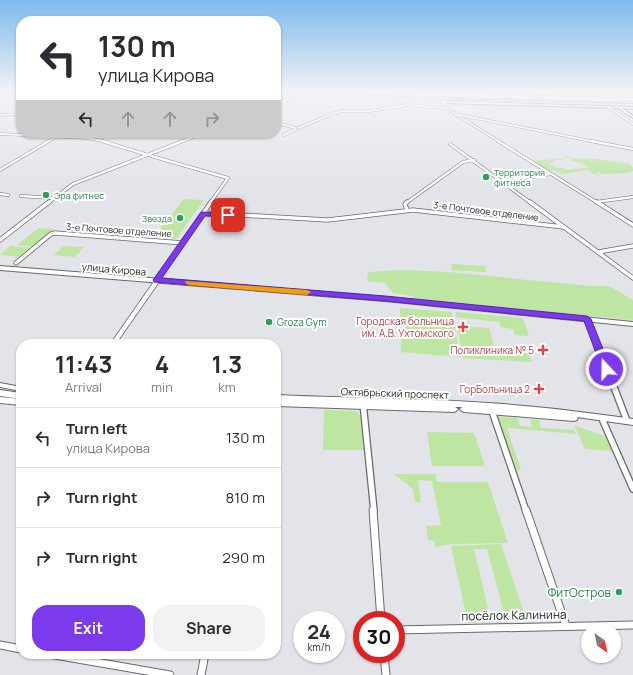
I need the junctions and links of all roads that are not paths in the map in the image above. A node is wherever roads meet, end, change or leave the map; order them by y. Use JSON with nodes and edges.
{"nodes":[{"id":1,"x":282,"y":124,"type":"edge"},
{"id":2,"x":306,"y":124,"type":"edge"},
{"id":3,"x":469,"y":124,"type":"edge"},
{"id":4,"x":511,"y":124,"type":"edge"},
{"id":5,"x":297,"y":128,"type":"junction"},
{"id":6,"x":0,"y":134,"type":"edge"},
{"id":7,"x":284,"y":134,"type":"dead end"},
{"id":8,"x":16,"y":135,"type":"edge"},
{"id":9,"x":54,"y":138,"type":"edge"},
{"id":10,"x":78,"y":138,"type":"edge"},
{"id":11,"x":191,"y":138,"type":"edge"},
{"id":12,"x":450,"y":144,"type":"dead end"},
{"id":13,"x":633,"y":149,"type":"edge"},
{"id":14,"x":149,"y":155,"type":"junction"},
{"id":15,"x":474,"y":160,"type":"junction"},
{"id":16,"x":0,"y":170,"type":"edge"},
{"id":17,"x":552,"y":174,"type":"junction"},
{"id":18,"x":502,"y":181,"type":"junction"},
{"id":19,"x":0,"y":194,"type":"edge"},
{"id":20,"x":8,"y":195,"type":"dead end"},
{"id":21,"x":22,"y":196,"type":"dead end"},
{"id":22,"x":633,"y":197,"type":"edge"},
{"id":23,"x":53,"y":198,"type":"junction"},
{"id":24,"x":596,"y":202,"type":"junction"},
{"id":25,"x":407,"y":210,"type":"junction"},
{"id":26,"x":203,"y":214,"type":"junction"},
{"id":27,"x":633,"y":226,"type":"edge"},
{"id":28,"x":564,"y":227,"type":"junction"},
{"id":29,"x":0,"y":240,"type":"edge"},
{"id":30,"x":183,"y":243,"type":"junction"},
{"id":31,"x":633,"y":246,"type":"edge"},
{"id":32,"x":598,"y":252,"type":"junction"},
{"id":33,"x":16,"y":263,"type":"dead end"},
{"id":34,"x":0,"y":268,"type":"edge"},
{"id":35,"x":633,"y":278,"type":"edge"},
{"id":36,"x":157,"y":280,"type":"junction"},
{"id":37,"x":587,"y":319,"type":"junction"},
{"id":38,"x":633,"y":324,"type":"edge"},
{"id":39,"x":116,"y":339,"type":"edge"},
{"id":40,"x":0,"y":386,"type":"edge"},
{"id":41,"x":16,"y":388,"type":"edge"},
{"id":42,"x":0,"y":393,"type":"edge"},
{"id":43,"x":16,"y":395,"type":"edge"},
{"id":44,"x":281,"y":398,"type":"edge"},
{"id":45,"x":0,"y":400,"type":"edge"},
{"id":46,"x":16,"y":402,"type":"edge"},
{"id":47,"x":281,"y":403,"type":"edge"},
{"id":48,"x":363,"y":404,"type":"junction"},
{"id":49,"x":492,"y":411,"type":"junction"},
{"id":50,"x":603,"y":421,"type":"junction"},
{"id":51,"x":631,"y":423,"type":"edge"},
{"id":52,"x":633,"y":489,"type":"edge"},
{"id":53,"x":380,"y":611,"type":"edge"},
{"id":54,"x":633,"y":625,"type":"edge"},
{"id":55,"x":566,"y":626,"type":"junction"},
{"id":56,"x":405,"y":630,"type":"edge"},
{"id":57,"x":0,"y":645,"type":"edge"},
{"id":58,"x":16,"y":648,"type":"edge"},
{"id":59,"x":78,"y":659,"type":"edge"},
{"id":60,"x":204,"y":659,"type":"edge"},
{"id":61,"x":385,"y":663,"type":"edge"},
{"id":62,"x":170,"y":675,"type":"edge"},
{"id":63,"x":201,"y":675,"type":"edge"},
{"id":64,"x":386,"y":675,"type":"edge"}],
"edges":[{"from":1,"to":5,"type":"street"},
{"from":2,"to":5,"type":"street"},
{"from":3,"to":17,"type":"street"},
{"from":4,"to":13,"type":"street"},
{"from":5,"to":7,"type":"street"},
{"from":6,"to":8,"type":"street"},
{"from":9,"to":16,"type":"street"},
{"from":10,"to":14,"type":"street"},
{"from":11,"to":14,"type":"street"},
{"from":12,"to":15,"type":"street","name":"3-е Почтовое отделение"},
{"from":14,"to":23,"type":"street"},
{"from":14,"to":26,"type":"street","name":"3-е Почтовое отделение"},
{"from":15,"to":18,"type":"street","name":"3-е Почтовое отделение"},
{"from":15,"to":25,"type":"street","name":"3-е Почтовое отделение"},
{"from":17,"to":18,"type":"street"},
{"from":17,"to":24,"type":"street"},
{"from":18,"to":28,"type":"street","name":"3-е Почтовое отделение"},
{"from":19,"to":20,"type":"street"},
{"from":21,"to":23,"type":"street"},
{"from":22,"to":24,"type":"street"},
{"from":23,"to":29,"type":"street"},
{"from":24,"to":27,"type":"street"},
{"from":25,"to":26,"type":"street","name":"3-е Почтовое отделение"},
{"from":25,"to":28,"type":"street","name":"3-е Почтовое отделение"},
{"from":26,"to":30,"type":"street","name":"3-е Почтовое отделение"},
{"from":28,"to":32,"type":"street","name":"3-е Почтовое отделение"},
{"from":30,"to":33,"type":"street","name":"3-е Почтовое отделение"},
{"from":30,"to":36,"type":"street","name":"3-е Почтовое отделение"},
{"from":31,"to":32,"type":"street"},
{"from":32,"to":35,"type":"street","name":"3-е Почтовое отделение"},
{"from":34,"to":36,"type":"main road","name":"улица Кирова"},
{"from":36,"to":37,"type":"main road","name":"улица Кирова"},
{"from":36,"to":39,"type":"street","name":"3-е Почтовое отделение"},
{"from":37,"to":38,"type":"main road","name":"улица Кирова"},
{"from":37,"to":51,"type":"street"},
{"from":40,"to":41,"type":"main road"},
{"from":42,"to":43,"type":"main road"},
{"from":44,"to":48,"type":"main road","name":"Октябрьский проспект"},
{"from":45,"to":46,"type":"main road"},
{"from":47,"to":48,"type":"main road","name":"Октябрьский проспект"},
{"from":48,"to":49,"type":"main road","name":"Октябрьский проспект"},
{"from":48,"to":51,"type":"main road","name":"Октябрьский проспект"},
{"from":48,"to":53,"type":"street"},
{"from":49,"to":50,"type":"main road","name":"Октябрьский проспект"},
{"from":49,"to":55,"type":"street"},
{"from":50,"to":51,"type":"main road","name":"Октябрьский проспект"},
{"from":50,"to":52,"type":"street"},
{"from":54,"to":55,"type":"street","name":"посёлок Калинина"},
{"from":55,"to":56,"type":"street","name":"посёлок Калинина"},
{"from":57,"to":58,"type":"street"},
{"from":59,"to":62,"type":"street"},
{"from":60,"to":63,"type":"street"},
{"from":61,"to":64,"type":"street"}]}
